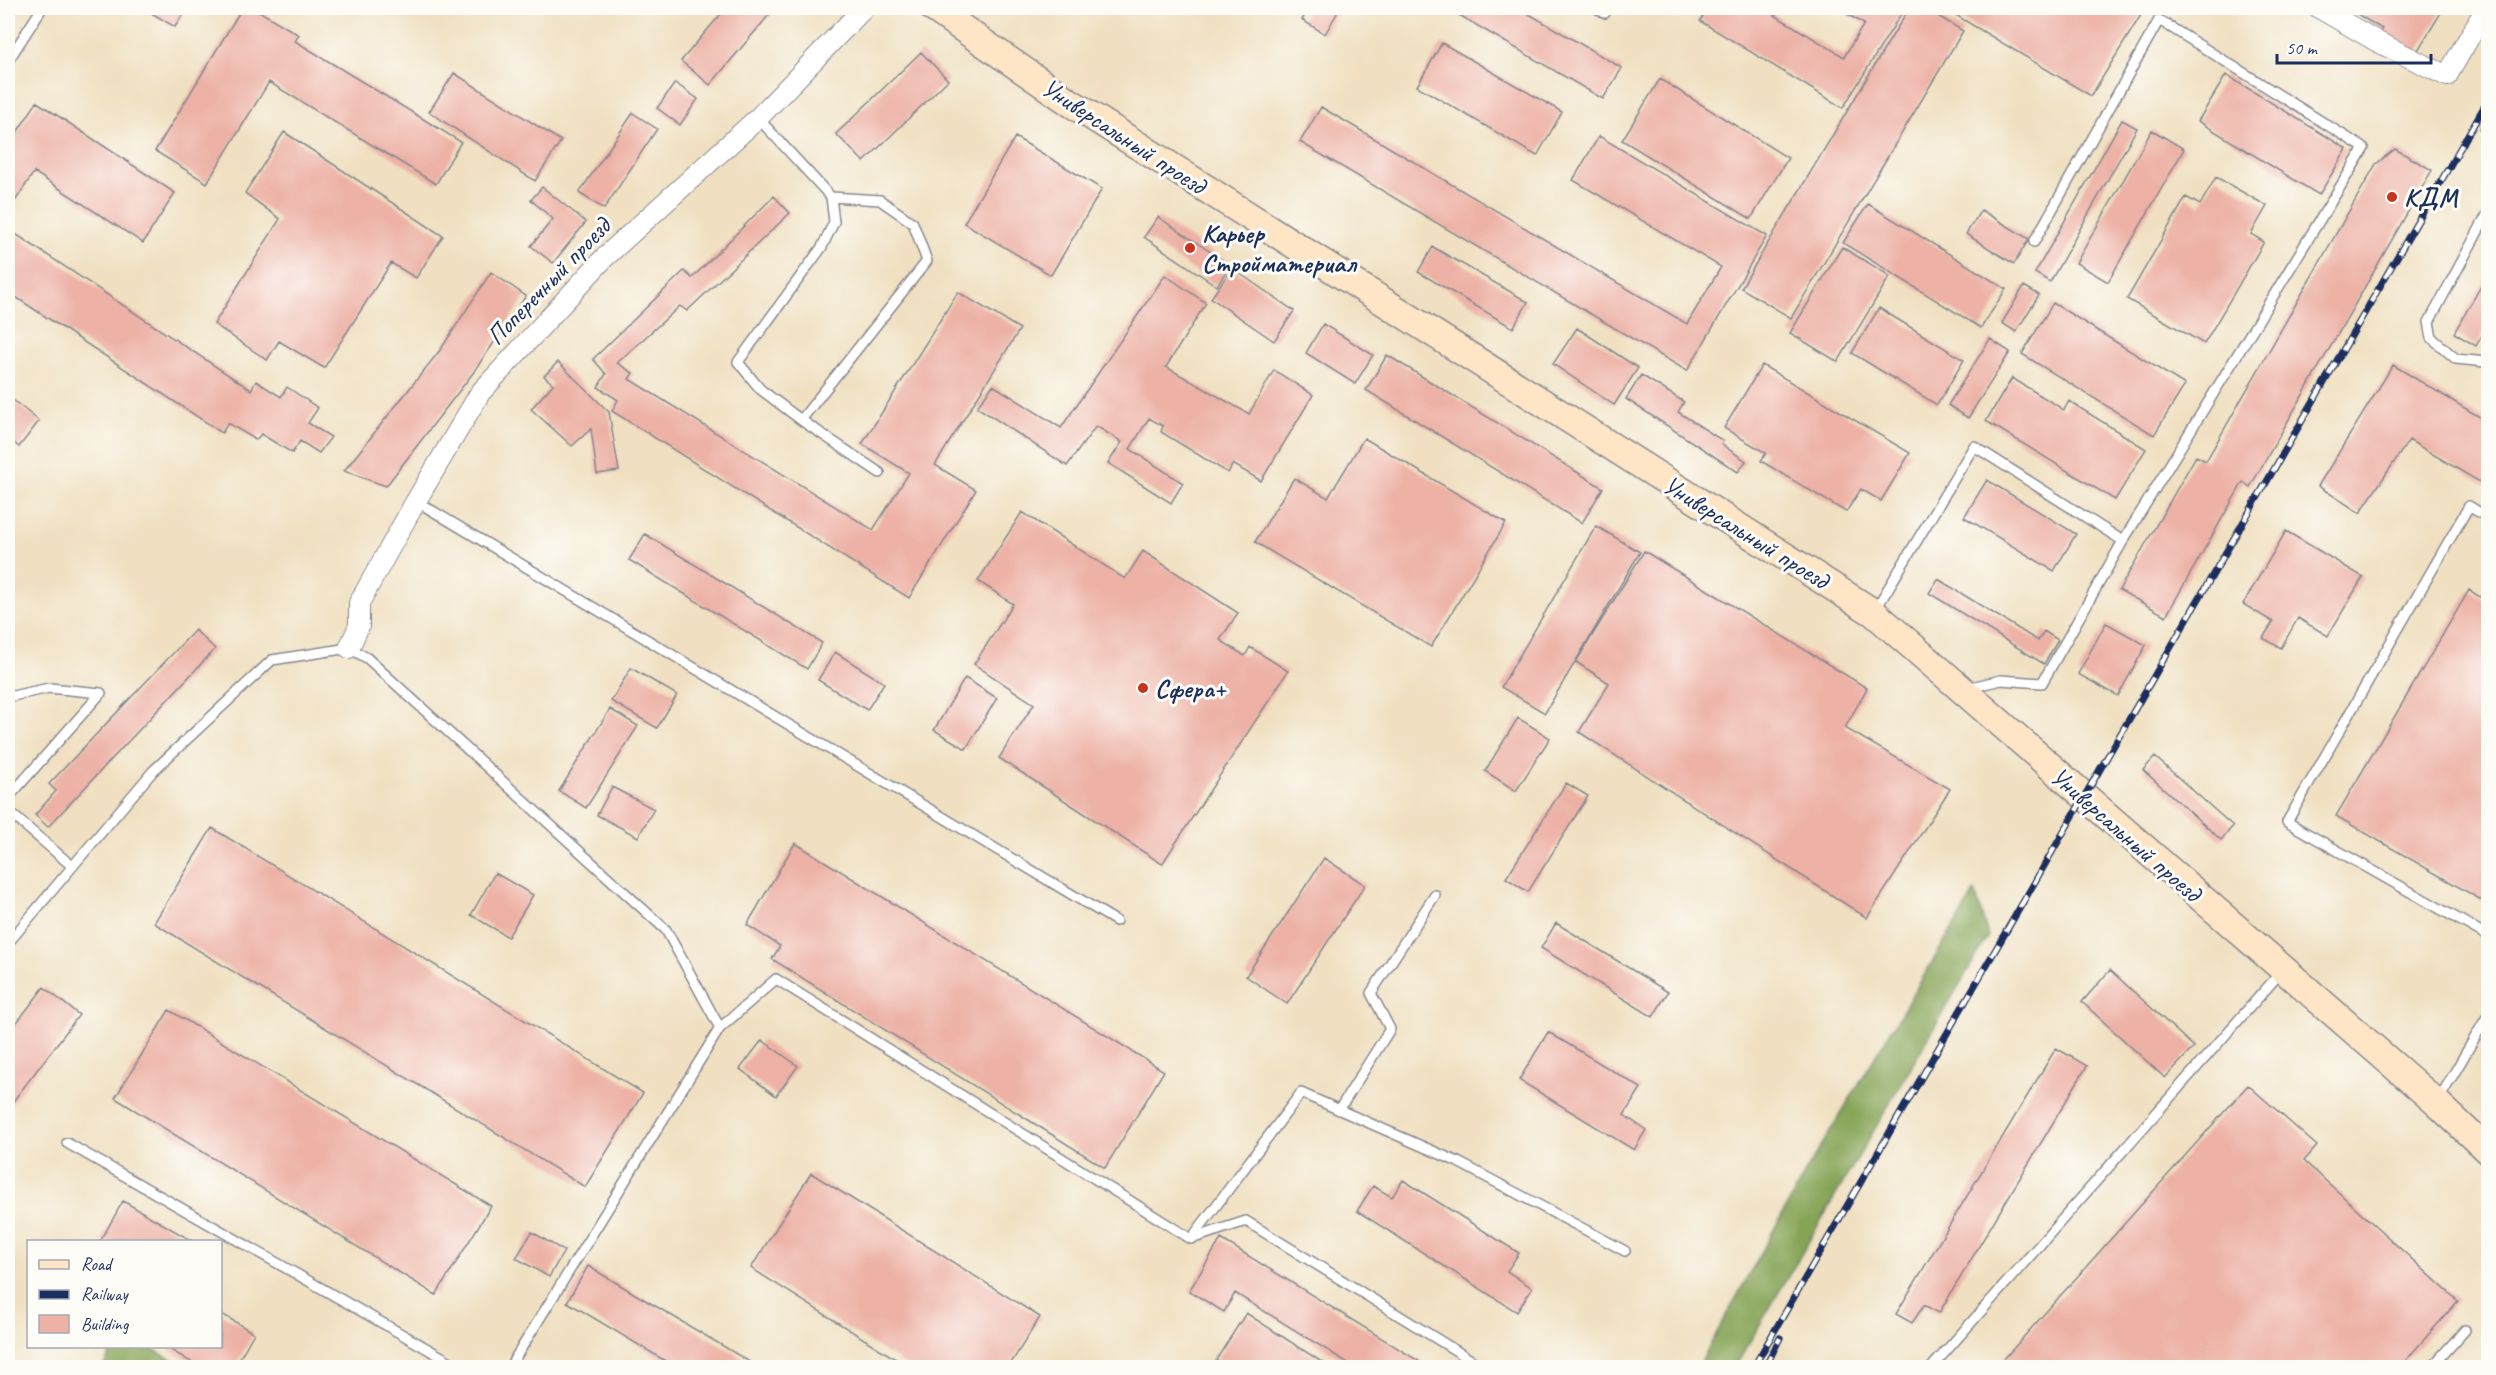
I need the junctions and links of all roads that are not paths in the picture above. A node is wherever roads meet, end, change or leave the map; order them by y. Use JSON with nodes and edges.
{"nodes":[{"id":1,"x":42,"y":8,"type":"edge"},
{"id":2,"x":864,"y":8,"type":"edge"},
{"id":3,"x":933,"y":8,"type":"edge"},
{"id":4,"x":2319,"y":8,"type":"edge"},
{"id":5,"x":2487,"y":8,"type":"edge"},
{"id":6,"x":8,"y":61,"type":"edge"},
{"id":7,"x":758,"y":118,"type":"junction"},
{"id":8,"x":831,"y":197,"type":"junction"},
{"id":9,"x":2488,"y":213,"type":"edge"},
{"id":10,"x":2034,"y":242,"type":"dead end"},
{"id":11,"x":2488,"y":360,"type":"edge"},
{"id":12,"x":801,"y":420,"type":"junction"},
{"id":13,"x":880,"y":473,"type":"dead end"},
{"id":14,"x":416,"y":501,"type":"junction"},
{"id":15,"x":2488,"y":518,"type":"edge"},
{"id":16,"x":2123,"y":541,"type":"junction"},
{"id":17,"x":1874,"y":613,"type":"junction"},
{"id":18,"x":349,"y":648,"type":"junction"},
{"id":19,"x":1961,"y":690,"type":"junction"},
{"id":20,"x":8,"y":697,"type":"edge"},
{"id":21,"x":8,"y":798,"type":"edge"},
{"id":22,"x":8,"y":811,"type":"edge"},
{"id":23,"x":72,"y":866,"type":"junction"},
{"id":24,"x":1435,"y":895,"type":"dead end"},
{"id":25,"x":1116,"y":921,"type":"dead end"},
{"id":26,"x":2488,"y":936,"type":"edge"},
{"id":27,"x":8,"y":943,"type":"edge"},
{"id":28,"x":2283,"y":970,"type":"junction"},
{"id":29,"x":2488,"y":1015,"type":"edge"},
{"id":30,"x":720,"y":1028,"type":"junction"},
{"id":31,"x":2437,"y":1103,"type":"junction"},
{"id":32,"x":1339,"y":1110,"type":"junction"},
{"id":33,"x":67,"y":1143,"type":"dead end"},
{"id":34,"x":2488,"y":1151,"type":"edge"},
{"id":35,"x":1191,"y":1239,"type":"junction"},
{"id":36,"x":1624,"y":1251,"type":"dead end"},
{"id":37,"x":2465,"y":1330,"type":"dead end"},
{"id":38,"x":461,"y":1368,"type":"edge"},
{"id":39,"x":509,"y":1368,"type":"edge"},
{"id":40,"x":1484,"y":1368,"type":"edge"},
{"id":41,"x":1931,"y":1368,"type":"edge"},
{"id":42,"x":2432,"y":1368,"type":"edge"}],
"edges":[{"from":1,"to":6,"type":"lane"},
{"from":2,"to":7,"type":"street","name":"Поперечный проезд"},
{"from":3,"to":17,"type":"street","name":"Универсальный проезд"},
{"from":4,"to":5,"type":"street"},
{"from":7,"to":8,"type":"lane"},
{"from":7,"to":14,"type":"street","name":"Поперечный проезд"},
{"from":8,"to":12,"type":"lane"},
{"from":8,"to":12,"type":"lane"},
{"from":9,"to":11,"type":"lane"},
{"from":10,"to":16,"type":"lane"},
{"from":12,"to":13,"type":"lane"},
{"from":14,"to":18,"type":"street","name":"Поперечный проезд"},
{"from":14,"to":25,"type":"lane"},
{"from":15,"to":26,"type":"lane"},
{"from":16,"to":17,"type":"lane"},
{"from":16,"to":19,"type":"lane"},
{"from":17,"to":19,"type":"street","name":"Универсальный проезд"},
{"from":18,"to":23,"type":"lane"},
{"from":18,"to":30,"type":"lane"},
{"from":19,"to":28,"type":"street","name":"Универсальный проезд"},
{"from":20,"to":21,"type":"lane"},
{"from":22,"to":23,"type":"lane"},
{"from":23,"to":27,"type":"lane"},
{"from":24,"to":32,"type":"lane"},
{"from":28,"to":31,"type":"street","name":"Универсальный проезд"},
{"from":28,"to":41,"type":"lane"},
{"from":29,"to":31,"type":"lane"},
{"from":30,"to":35,"type":"lane"},
{"from":30,"to":39,"type":"lane"},
{"from":31,"to":34,"type":"street","name":"Универсальный проезд"},
{"from":32,"to":35,"type":"lane"},
{"from":32,"to":36,"type":"lane"},
{"from":33,"to":38,"type":"lane"},
{"from":35,"to":40,"type":"lane"},
{"from":37,"to":42,"type":"lane"}]}
